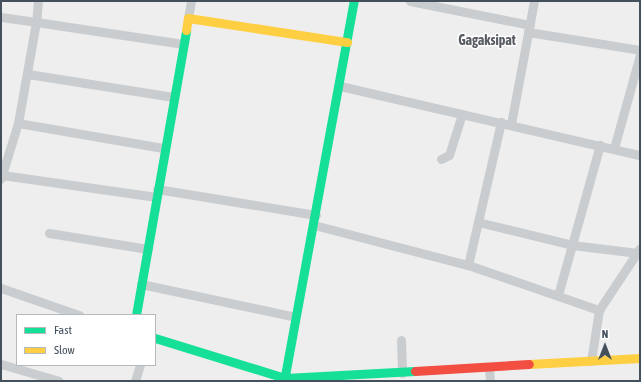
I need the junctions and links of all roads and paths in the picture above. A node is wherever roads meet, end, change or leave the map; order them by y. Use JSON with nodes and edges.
{"nodes":[{"id":1,"x":38,"y":1,"type":"edge"},
{"id":2,"x":191,"y":1,"type":"edge"},
{"id":3,"x":354,"y":1,"type":"edge"},
{"id":4,"x":410,"y":1,"type":"edge"},
{"id":5,"x":534,"y":1,"type":"edge"},
{"id":6,"x":1,"y":17,"type":"edge"},
{"id":7,"x":188,"y":18,"type":"junction"},
{"id":8,"x":36,"y":22,"type":"junction"},
{"id":9,"x":529,"y":28,"type":"junction"},
{"id":10,"x":347,"y":42,"type":"junction"},
{"id":11,"x":183,"y":44,"type":"junction"},
{"id":12,"x":640,"y":50,"type":"edge"},
{"id":13,"x":640,"y":55,"type":"edge"},
{"id":14,"x":28,"y":74,"type":"junction"},
{"id":15,"x":340,"y":86,"type":"junction"},
{"id":16,"x":173,"y":97,"type":"junction"},
{"id":17,"x":462,"y":114,"type":"junction"},
{"id":18,"x":501,"y":122,"type":"junction"},
{"id":19,"x":18,"y":123,"type":"junction"},
{"id":20,"x":511,"y":124,"type":"junction"},
{"id":21,"x":600,"y":145,"type":"junction"},
{"id":22,"x":164,"y":148,"type":"junction"},
{"id":23,"x":614,"y":148,"type":"junction"},
{"id":24,"x":4,"y":154,"type":"edge"},
{"id":25,"x":640,"y":155,"type":"edge"},
{"id":26,"x":441,"y":159,"type":"dead end"},
{"id":27,"x":2,"y":176,"type":"edge"},
{"id":28,"x":156,"y":193,"type":"junction"},
{"id":29,"x":316,"y":215,"type":"junction"},
{"id":30,"x":478,"y":222,"type":"junction"},
{"id":31,"x":314,"y":225,"type":"junction"},
{"id":32,"x":49,"y":233,"type":"dead end"},
{"id":33,"x":572,"y":245,"type":"junction"},
{"id":34,"x":148,"y":249,"type":"junction"},
{"id":35,"x":639,"y":250,"type":"edge"},
{"id":36,"x":468,"y":265,"type":"junction"},
{"id":37,"x":141,"y":284,"type":"junction"},
{"id":38,"x":1,"y":288,"type":"edge"},
{"id":39,"x":558,"y":295,"type":"junction"},
{"id":40,"x":598,"y":310,"type":"junction"},
{"id":41,"x":53,"y":311,"type":"edge"},
{"id":42,"x":72,"y":314,"type":"edge"},
{"id":43,"x":136,"y":314,"type":"edge"},
{"id":44,"x":296,"y":317,"type":"junction"},
{"id":45,"x":156,"y":338,"type":"edge"},
{"id":46,"x":401,"y":340,"type":"dead end"},
{"id":47,"x":640,"y":358,"type":"edge"},
{"id":48,"x":591,"y":361,"type":"junction"},
{"id":49,"x":1,"y":364,"type":"edge"},
{"id":50,"x":140,"y":366,"type":"edge"},
{"id":51,"x":489,"y":368,"type":"junction"},
{"id":52,"x":402,"y":373,"type":"junction"},
{"id":53,"x":285,"y":380,"type":"edge"},
{"id":54,"x":59,"y":381,"type":"edge"},
{"id":55,"x":134,"y":381,"type":"edge"},
{"id":56,"x":490,"y":381,"type":"edge"}],
"edges":[{"from":1,"to":8,"type":"street"},
{"from":2,"to":7,"type":"street"},
{"from":3,"to":10,"type":"street"},
{"from":4,"to":9,"type":"street"},
{"from":5,"to":9,"type":"street"},
{"from":6,"to":8,"type":"street"},
{"from":7,"to":10,"type":"street"},
{"from":7,"to":11,"type":"street"},
{"from":8,"to":11,"type":"street"},
{"from":8,"to":14,"type":"street"},
{"from":9,"to":12,"type":"street"},
{"from":9,"to":20,"type":"street"},
{"from":10,"to":15,"type":"street"},
{"from":11,"to":16,"type":"street"},
{"from":13,"to":23,"type":"street"},
{"from":14,"to":16,"type":"street"},
{"from":14,"to":19,"type":"street"},
{"from":15,"to":17,"type":"street"},
{"from":15,"to":29,"type":"street"},
{"from":16,"to":22,"type":"street"},
{"from":17,"to":18,"type":"street"},
{"from":17,"to":26,"type":"street"},
{"from":18,"to":20,"type":"street"},
{"from":18,"to":30,"type":"street"},
{"from":19,"to":22,"type":"street"},
{"from":19,"to":24,"type":"street"},
{"from":20,"to":21,"type":"street"},
{"from":21,"to":23,"type":"street"},
{"from":21,"to":33,"type":"street"},
{"from":22,"to":28,"type":"street"},
{"from":23,"to":25,"type":"street"},
{"from":24,"to":27,"type":"street"},
{"from":27,"to":28,"type":"street"},
{"from":28,"to":29,"type":"street"},
{"from":28,"to":34,"type":"street"},
{"from":29,"to":31,"type":"street"},
{"from":30,"to":33,"type":"street"},
{"from":30,"to":36,"type":"street"},
{"from":31,"to":36,"type":"street"},
{"from":31,"to":44,"type":"street"},
{"from":32,"to":34,"type":"street"},
{"from":33,"to":35,"type":"street"},
{"from":33,"to":39,"type":"street"},
{"from":34,"to":37,"type":"street"},
{"from":35,"to":40,"type":"street"},
{"from":36,"to":39,"type":"street"},
{"from":37,"to":43,"type":"street"},
{"from":37,"to":44,"type":"street"},
{"from":38,"to":41,"type":"street"},
{"from":39,"to":40,"type":"street"},
{"from":40,"to":48,"type":"street"},
{"from":41,"to":42,"type":"street"},
{"from":44,"to":53,"type":"street"},
{"from":45,"to":53,"type":"street"},
{"from":46,"to":52,"type":"street"},
{"from":47,"to":48,"type":"street"},
{"from":48,"to":51,"type":"street"},
{"from":49,"to":54,"type":"street"},
{"from":50,"to":55,"type":"street"},
{"from":51,"to":52,"type":"street"},
{"from":51,"to":56,"type":"street"},
{"from":52,"to":53,"type":"street"}]}
